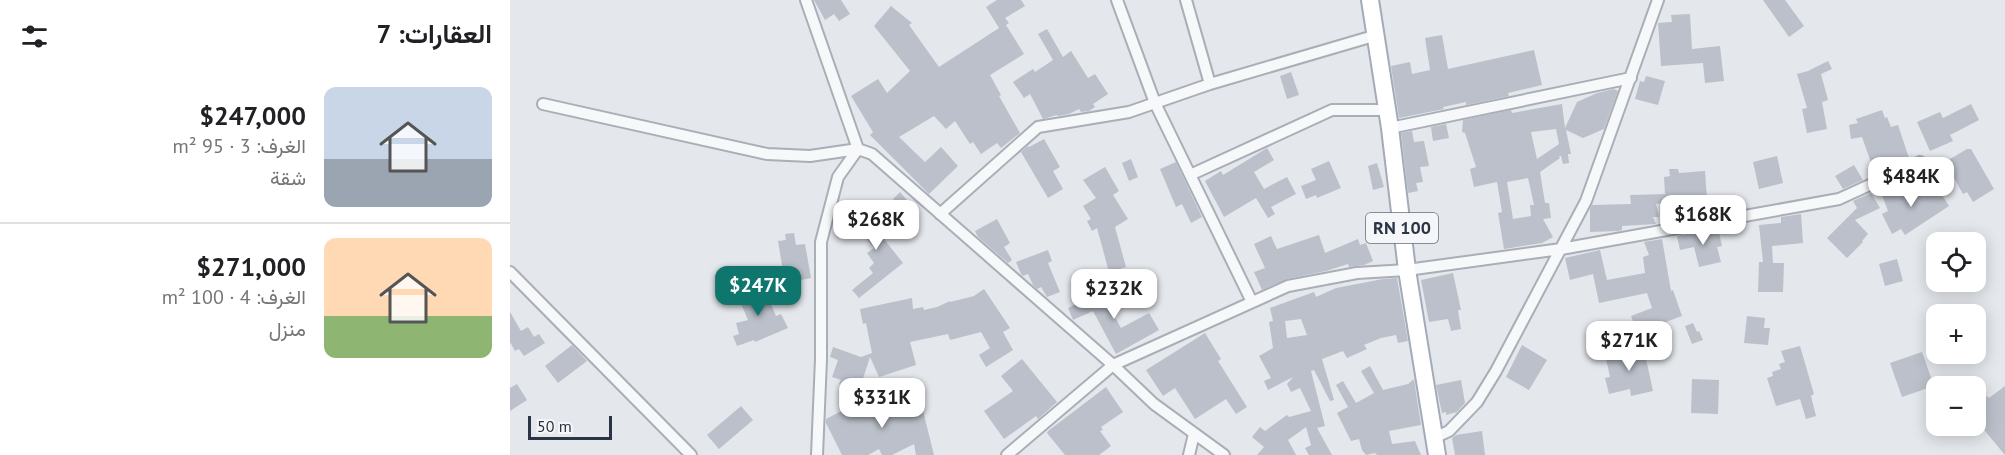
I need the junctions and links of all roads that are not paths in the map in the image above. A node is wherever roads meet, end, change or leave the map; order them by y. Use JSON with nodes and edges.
{"nodes":[{"id":1,"x":806,"y":0,"type":"edge"},
{"id":2,"x":1117,"y":0,"type":"edge"},
{"id":3,"x":1186,"y":0,"type":"edge"},
{"id":4,"x":1370,"y":0,"type":"edge"},
{"id":5,"x":1659,"y":0,"type":"edge"},
{"id":6,"x":1377,"y":35,"type":"junction"},
{"id":7,"x":1631,"y":78,"type":"junction"},
{"id":8,"x":1210,"y":84,"type":"junction"},
{"id":9,"x":1155,"y":103,"type":"junction"},
{"id":10,"x":543,"y":104,"type":"dead end"},
{"id":11,"x":1387,"y":111,"type":"junction"},
{"id":12,"x":1390,"y":128,"type":"junction"},
{"id":13,"x":858,"y":149,"type":"junction"},
{"id":14,"x":1920,"y":162,"type":"dead end"},
{"id":15,"x":1190,"y":175,"type":"junction"},
{"id":16,"x":940,"y":214,"type":"junction"},
{"id":17,"x":1561,"y":249,"type":"junction"},
{"id":18,"x":1407,"y":270,"type":"junction"},
{"id":19,"x":510,"y":272,"type":"edge"},
{"id":20,"x":1252,"y":302,"type":"junction"},
{"id":21,"x":1113,"y":365,"type":"junction"},
{"id":22,"x":1194,"y":434,"type":"junction"},
{"id":23,"x":1434,"y":438,"type":"junction"},
{"id":24,"x":691,"y":455,"type":"edge"},
{"id":25,"x":817,"y":455,"type":"edge"},
{"id":26,"x":1007,"y":455,"type":"edge"},
{"id":27,"x":1189,"y":455,"type":"edge"},
{"id":28,"x":1224,"y":455,"type":"edge"},
{"id":29,"x":1437,"y":455,"type":"edge"}],
"edges":[{"from":1,"to":13,"type":"street"},
{"from":2,"to":9,"type":"street"},
{"from":3,"to":8,"type":"street"},
{"from":4,"to":6,"type":"main road","number":"RN 100"},
{"from":5,"to":7,"type":"street"},
{"from":6,"to":8,"type":"street"},
{"from":6,"to":11,"type":"main road","number":"RN 100"},
{"from":7,"to":12,"type":"street"},
{"from":7,"to":17,"type":"street"},
{"from":8,"to":9,"type":"street"},
{"from":9,"to":15,"type":"street"},
{"from":9,"to":16,"type":"street"},
{"from":10,"to":13,"type":"street"},
{"from":11,"to":12,"type":"main road","number":"RN 100"},
{"from":11,"to":15,"type":"street"},
{"from":12,"to":18,"type":"main road","number":"RN 100"},
{"from":13,"to":16,"type":"street"},
{"from":13,"to":25,"type":"street"},
{"from":14,"to":17,"type":"street"},
{"from":15,"to":20,"type":"street"},
{"from":16,"to":21,"type":"street"},
{"from":17,"to":18,"type":"street"},
{"from":17,"to":23,"type":"street"},
{"from":18,"to":20,"type":"street"},
{"from":18,"to":23,"type":"main road","number":"RN 100"},
{"from":19,"to":24,"type":"street"},
{"from":20,"to":21,"type":"street"},
{"from":21,"to":22,"type":"street"},
{"from":21,"to":26,"type":"street"},
{"from":22,"to":27,"type":"street"},
{"from":22,"to":28,"type":"street"},
{"from":23,"to":29,"type":"main road","number":"RN 100"}]}
